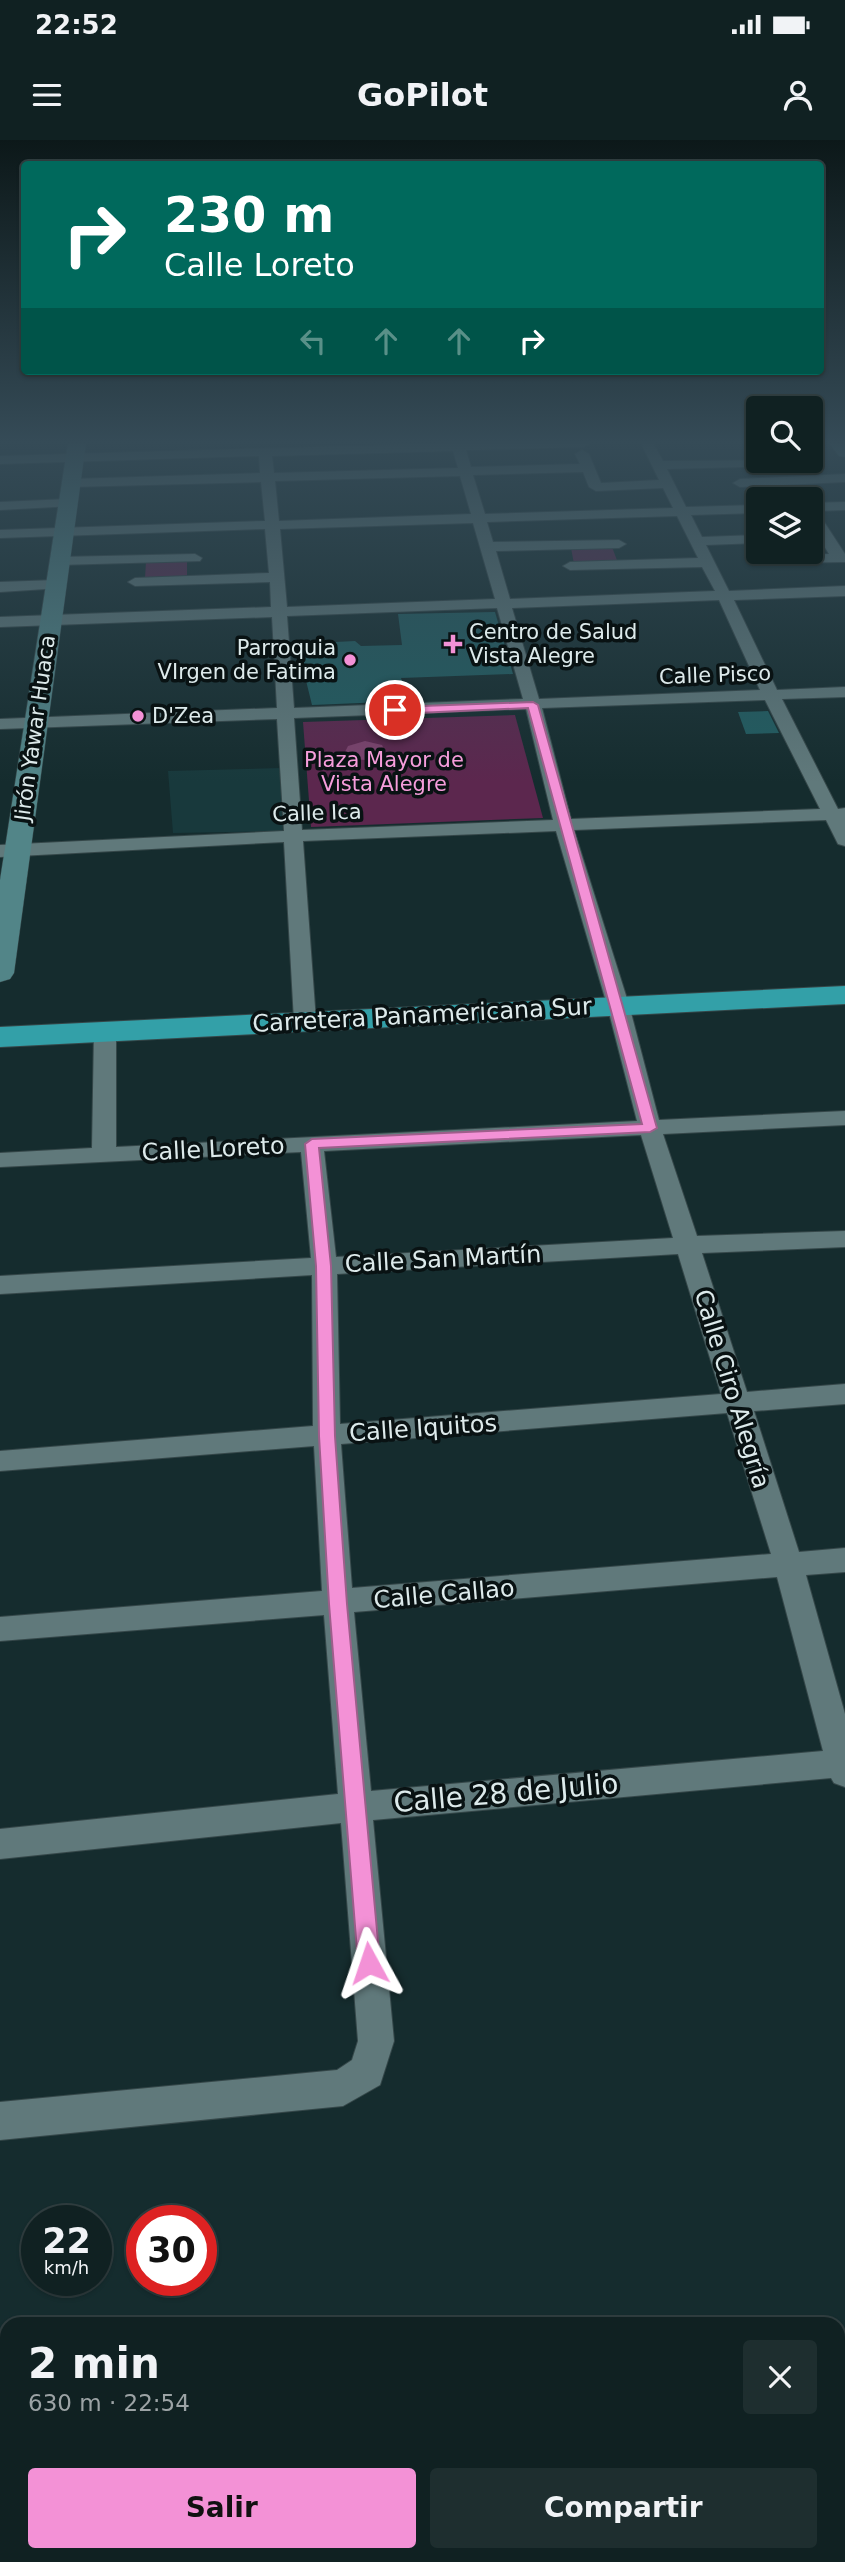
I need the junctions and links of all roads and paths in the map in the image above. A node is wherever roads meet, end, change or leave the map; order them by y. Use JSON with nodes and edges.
{"nodes":[{"id":1,"x":60,"y":556,"type":"edge"},
{"id":2,"x":275,"y":556,"type":"edge"},
{"id":3,"x":488,"y":556,"type":"edge"},
{"id":4,"x":566,"y":556,"type":"edge"},
{"id":5,"x":622,"y":556,"type":"edge"},
{"id":6,"x":705,"y":556,"type":"edge"},
{"id":7,"x":195,"y":558,"type":"joint"},
{"id":8,"x":842,"y":558,"type":"edge"},
{"id":9,"x":136,"y":559,"type":"junction"},
{"id":10,"x":59,"y":561,"type":"junction"},
{"id":11,"x":708,"y":562,"type":"junction"},
{"id":12,"x":625,"y":565,"type":"junction"},
{"id":13,"x":790,"y":571,"type":"edge"},
{"id":14,"x":277,"y":577,"type":"junction"},
{"id":15,"x":193,"y":580,"type":"junction"},
{"id":16,"x":576,"y":583,"type":"junction"},
{"id":17,"x":55,"y":585,"type":"junction"},
{"id":18,"x":0,"y":587,"type":"edge"},
{"id":19,"x":845,"y":591,"type":"edge"},
{"id":20,"x":724,"y":595,"type":"junction"},
{"id":21,"x":134,"y":600,"type":"junction"},
{"id":22,"x":501,"y":603,"type":"junction"},
{"id":23,"x":277,"y":612,"type":"junction"},
{"id":24,"x":51,"y":620,"type":"junction"},
{"id":25,"x":0,"y":622,"type":"edge"},
{"id":26,"x":845,"y":692,"type":"edge"},
{"id":27,"x":771,"y":695,"type":"junction"},
{"id":28,"x":533,"y":705,"type":"junction"},
{"id":29,"x":285,"y":715,"type":"junction"},
{"id":30,"x":35,"y":722,"type":"junction"},
{"id":31,"x":0,"y":724,"type":"edge"},
{"id":32,"x":839,"y":814,"type":"edge"},
{"id":33,"x":564,"y":827,"type":"junction"},
{"id":34,"x":294,"y":836,"type":"junction"},
{"id":35,"x":845,"y":840,"type":"edge"},
{"id":36,"x":8,"y":851,"type":"edge"},
{"id":37,"x":0,"y":973,"type":"edge"},
{"id":38,"x":845,"y":995,"type":"edge"},
{"id":39,"x":618,"y":1005,"type":"junction"},
{"id":40,"x":305,"y":1021,"type":"junction"},
{"id":41,"x":104,"y":1031,"type":"junction"},
{"id":42,"x":0,"y":1037,"type":"edge"},
{"id":43,"x":845,"y":1118,"type":"edge"},
{"id":44,"x":650,"y":1128,"type":"junction"},
{"id":45,"x":312,"y":1144,"type":"junction"},
{"id":46,"x":104,"y":1155,"type":"junction"},
{"id":47,"x":0,"y":1160,"type":"edge"},
{"id":48,"x":845,"y":1239,"type":"edge"},
{"id":49,"x":687,"y":1245,"type":"junction"},
{"id":50,"x":324,"y":1266,"type":"junction"},
{"id":51,"x":0,"y":1285,"type":"edge"},
{"id":52,"x":845,"y":1394,"type":"edge"},
{"id":53,"x":736,"y":1404,"type":"junction"},
{"id":54,"x":327,"y":1436,"type":"junction"},
{"id":55,"x":0,"y":1461,"type":"edge"},
{"id":56,"x":845,"y":1560,"type":"edge"},
{"id":57,"x":789,"y":1565,"type":"junction"},
{"id":58,"x":338,"y":1604,"type":"junction"},
{"id":59,"x":0,"y":1629,"type":"edge"},
{"id":60,"x":844,"y":1767,"type":"edge"},
{"id":61,"x":355,"y":1807,"type":"junction"},
{"id":62,"x":0,"y":1844,"type":"edge"},
{"id":63,"x":367,"y":2071,"type":"joint"},
{"id":64,"x":0,"y":2121,"type":"edge"}],
"edges":[{"from":1,"to":10,"type":"street","name":"Jirón Yawar Huaca"},
{"from":2,"to":14,"type":"street"},
{"from":3,"to":22,"type":"street","name":"Calle Ciro Alegría"},
{"from":4,"to":16,"type":"street"},
{"from":5,"to":12,"type":"street"},
{"from":6,"to":11,"type":"street"},
{"from":7,"to":9,"type":"street"},
{"from":7,"to":15,"type":"street"},
{"from":8,"to":13,"type":"street"},
{"from":9,"to":10,"type":"street"},
{"from":9,"to":21,"type":"street"},
{"from":10,"to":17,"type":"street","name":"Jirón Yawar Huaca"},
{"from":11,"to":12,"type":"street"},
{"from":11,"to":20,"type":"street"},
{"from":12,"to":16,"type":"street"},
{"from":13,"to":19,"type":"street"},
{"from":13,"to":20,"type":"street"},
{"from":14,"to":15,"type":"street"},
{"from":14,"to":23,"type":"street"},
{"from":15,"to":21,"type":"street"},
{"from":16,"to":20,"type":"street"},
{"from":16,"to":22,"type":"street"},
{"from":17,"to":18,"type":"street"},
{"from":17,"to":24,"type":"street","name":"Jirón Yawar Huaca"},
{"from":20,"to":27,"type":"street"},
{"from":21,"to":23,"type":"street"},
{"from":21,"to":24,"type":"street"},
{"from":22,"to":23,"type":"street"},
{"from":22,"to":28,"type":"street","name":"Calle Ciro Alegría"},
{"from":23,"to":29,"type":"street"},
{"from":24,"to":25,"type":"street"},
{"from":24,"to":30,"type":"street","name":"Jirón Yawar Huaca"},
{"from":26,"to":27,"type":"street","name":"Calle Pisco"},
{"from":27,"to":28,"type":"street","name":"Calle Pisco"},
{"from":27,"to":32,"type":"street"},
{"from":28,"to":29,"type":"street","name":"Calle Pisco"},
{"from":28,"to":33,"type":"street","name":"Calle Ciro Alegría"},
{"from":29,"to":30,"type":"street","name":"Calle Pisco"},
{"from":29,"to":34,"type":"street"},
{"from":30,"to":31,"type":"street","name":"Calle Pisco"},
{"from":30,"to":36,"type":"street","name":"Jirón Yawar Huaca"},
{"from":32,"to":33,"type":"street","name":"Calle Ica"},
{"from":32,"to":35,"type":"street"},
{"from":33,"to":34,"type":"street","name":"Calle Ica"},
{"from":33,"to":39,"type":"street","name":"Calle Ciro Alegría"},
{"from":34,"to":36,"type":"street","name":"Calle Ica"},
{"from":34,"to":40,"type":"street"},
{"from":36,"to":37,"type":"street","name":"Jirón Yawar Huaca"},
{"from":38,"to":39,"type":"highway","name":"Carretera Panamericana Sur"},
{"from":39,"to":40,"type":"highway","name":"Carretera Panamericana Sur"},
{"from":39,"to":44,"type":"street","name":"Calle Ciro Alegría"},
{"from":40,"to":41,"type":"highway","name":"Carretera Panamericana Sur"},
{"from":41,"to":42,"type":"highway","name":"Carretera Panamericana Sur"},
{"from":41,"to":46,"type":"street"},
{"from":43,"to":44,"type":"street","name":"Calle Loreto"},
{"from":44,"to":45,"type":"street","name":"Calle Loreto"},
{"from":44,"to":49,"type":"street","name":"Calle Ciro Alegría"},
{"from":45,"to":46,"type":"street","name":"Calle Loreto"},
{"from":45,"to":50,"type":"street"},
{"from":46,"to":47,"type":"street","name":"Calle Loreto"},
{"from":48,"to":49,"type":"street","name":"Calle San Martín"},
{"from":49,"to":50,"type":"street","name":"Calle San Martín"},
{"from":49,"to":53,"type":"street","name":"Calle Ciro Alegría"},
{"from":50,"to":51,"type":"street","name":"Calle San Martín"},
{"from":50,"to":54,"type":"street"},
{"from":52,"to":53,"type":"street","name":"Calle Iquitos"},
{"from":53,"to":54,"type":"street","name":"Calle Iquitos"},
{"from":53,"to":57,"type":"street","name":"Calle Ciro Alegría"},
{"from":54,"to":55,"type":"street","name":"Calle Iquitos"},
{"from":54,"to":58,"type":"street"},
{"from":56,"to":57,"type":"street","name":"Calle Callao"},
{"from":57,"to":58,"type":"street","name":"Calle Callao"},
{"from":57,"to":60,"type":"street","name":"Calle Ciro Alegría"},
{"from":58,"to":59,"type":"street","name":"Calle Callao"},
{"from":58,"to":61,"type":"street"},
{"from":60,"to":61,"type":"street","name":"Calle 28 de Julio"},
{"from":61,"to":62,"type":"street","name":"Calle 28 de Julio"},
{"from":61,"to":63,"type":"street"},
{"from":63,"to":64,"type":"street"}]}
